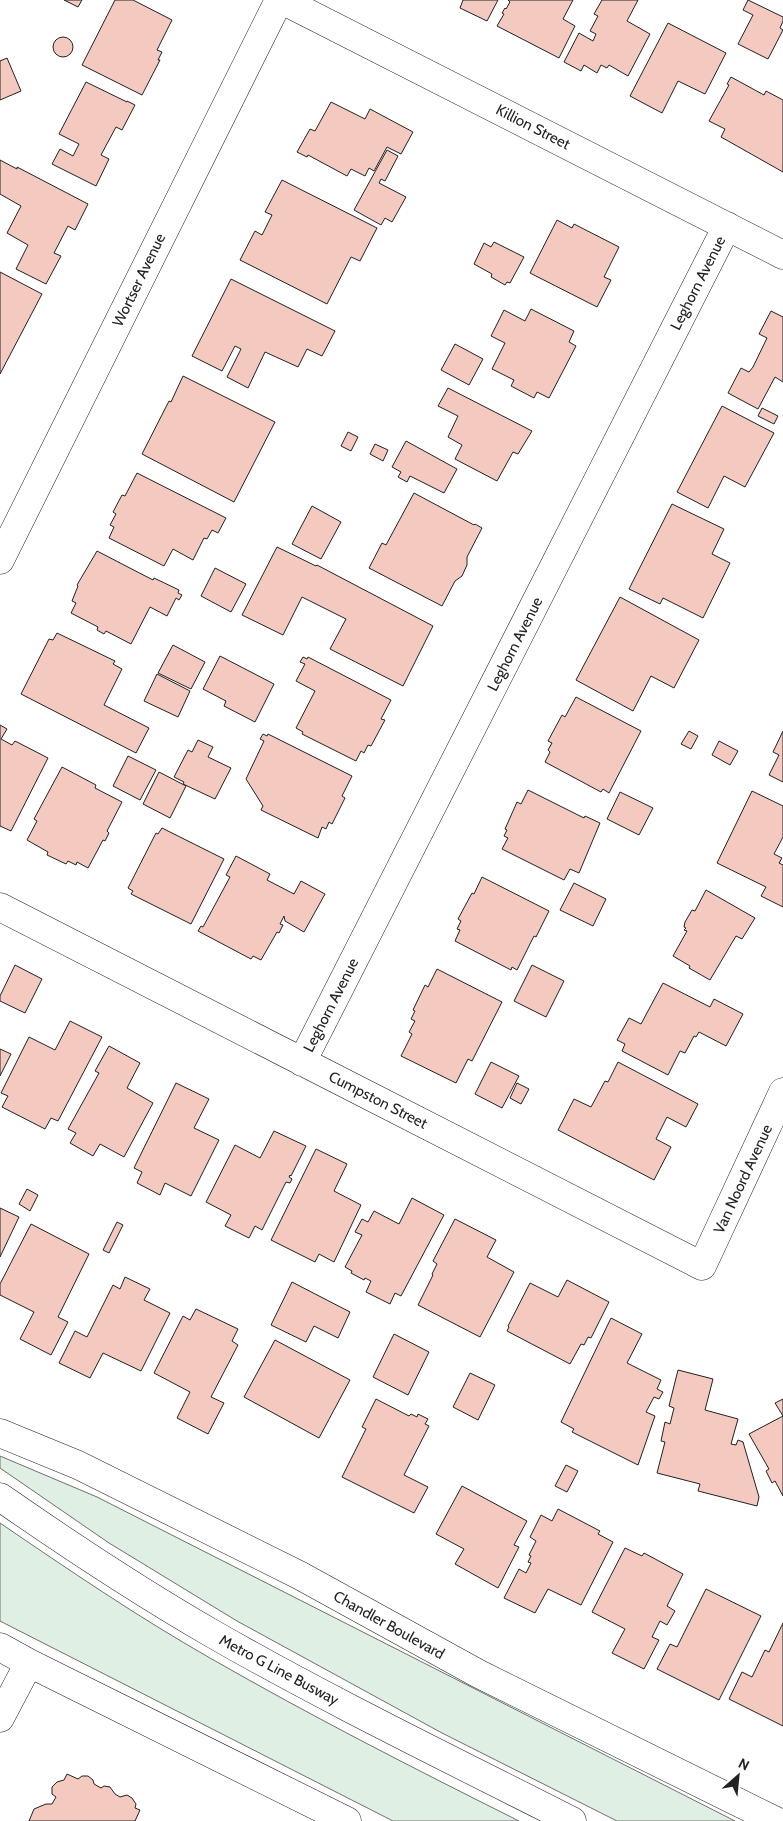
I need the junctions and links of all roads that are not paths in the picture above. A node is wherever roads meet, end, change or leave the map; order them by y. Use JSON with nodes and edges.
{"nodes":[{"id":1,"x":280,"y":0,"type":"edge"},
{"id":2,"x":727,"y":226,"type":"junction"},
{"id":3,"x":783,"y":255,"type":"edge"},
{"id":4,"x":0,"y":560,"type":"edge"},
{"id":5,"x":0,"y":907,"type":"edge"},
{"id":6,"x":302,"y":1062,"type":"junction"},
{"id":7,"x":783,"y":1092,"type":"edge"},
{"id":8,"x":702,"y":1266,"type":"joint"},
{"id":9,"x":0,"y":1434,"type":"edge"},
{"id":10,"x":0,"y":1497,"type":"edge"},
{"id":11,"x":0,"y":1647,"type":"edge"},
{"id":12,"x":28,"y":1663,"type":"junction"},
{"id":13,"x":0,"y":1718,"type":"edge"},
{"id":14,"x":347,"y":1821,"type":"edge"},
{"id":15,"x":572,"y":1821,"type":"edge"},
{"id":16,"x":776,"y":1821,"type":"edge"}],
"edges":[{"from":1,"to":2,"type":"street","name":"Killion Street"},
{"from":1,"to":4,"type":"street","name":"Wortser Avenue"},
{"from":2,"to":3,"type":"street","name":"Killion Street"},
{"from":2,"to":6,"type":"street","name":"Leghorn Avenue"},
{"from":5,"to":6,"type":"street","name":"Cumpston Street"},
{"from":6,"to":8,"type":"street","name":"Cumpston Street"},
{"from":7,"to":8,"type":"street","name":"Van Noord Avenue"},
{"from":9,"to":16,"type":"street","name":"Chandler Boulevard"},
{"from":10,"to":15,"type":"street","name":"Metro G Line Busway"},
{"from":11,"to":12,"type":"street"},
{"from":12,"to":13,"type":"street"},
{"from":12,"to":14,"type":"street"}]}
